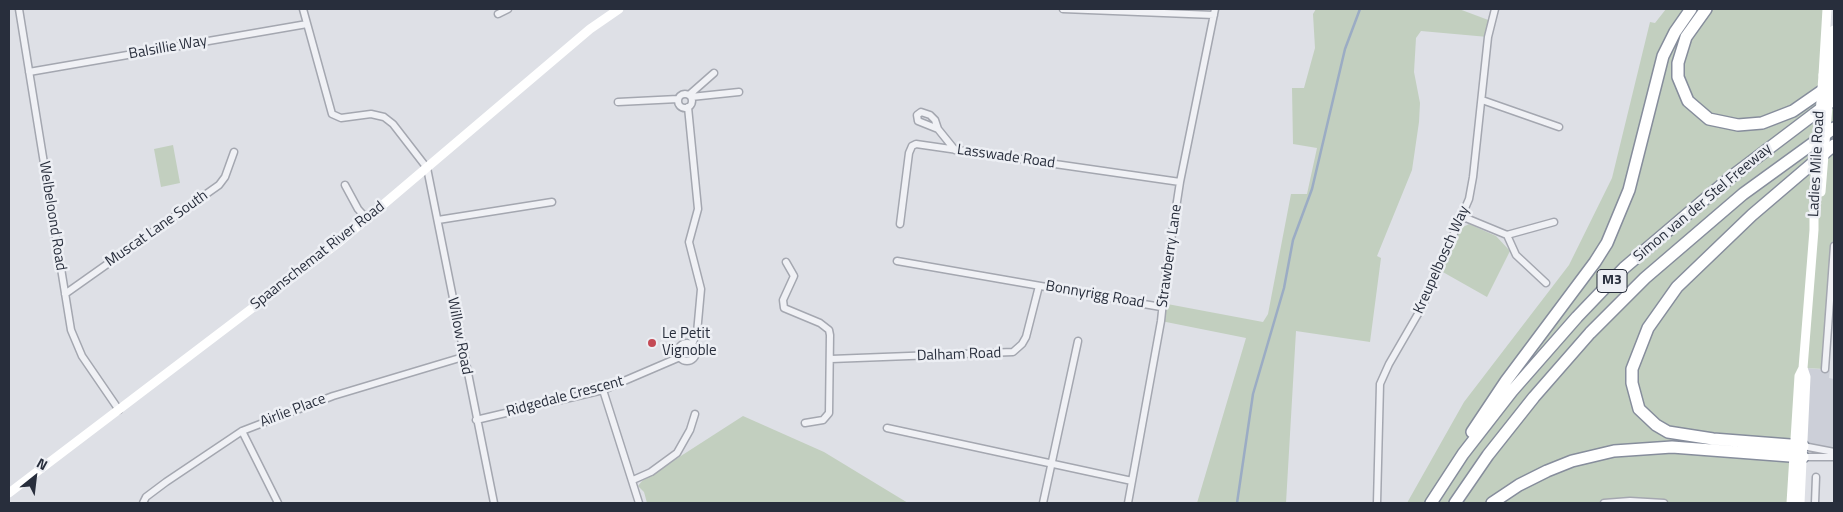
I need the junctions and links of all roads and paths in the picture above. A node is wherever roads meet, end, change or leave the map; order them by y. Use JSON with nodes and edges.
{"nodes":[{"id":1,"x":19,"y":9,"type":"edge"},
{"id":2,"x":302,"y":9,"type":"edge"},
{"id":3,"x":508,"y":9,"type":"edge"},
{"id":4,"x":619,"y":9,"type":"edge"},
{"id":5,"x":1063,"y":9,"type":"edge"},
{"id":6,"x":1495,"y":9,"type":"edge"},
{"id":7,"x":1691,"y":9,"type":"edge"},
{"id":8,"x":1706,"y":9,"type":"edge"},
{"id":9,"x":1827,"y":9,"type":"edge"},
{"id":10,"x":1105,"y":10,"type":"edge"},
{"id":11,"x":1214,"y":12,"type":"edge"},
{"id":12,"x":498,"y":14,"type":"dead end"},
{"id":13,"x":307,"y":24,"type":"junction"},
{"id":14,"x":1834,"y":30,"type":"edge"},
{"id":15,"x":29,"y":72,"type":"junction"},
{"id":16,"x":714,"y":73,"type":"dead end"},
{"id":17,"x":1834,"y":82,"type":"edge"},
{"id":18,"x":738,"y":92,"type":"dead end"},
{"id":19,"x":690,"y":96,"type":"junction"},
{"id":20,"x":678,"y":99,"type":"junction"},
{"id":21,"x":1834,"y":99,"type":"edge"},
{"id":22,"x":1482,"y":100,"type":"junction"},
{"id":23,"x":618,"y":102,"type":"dead end"},
{"id":24,"x":688,"y":107,"type":"junction"},
{"id":25,"x":1559,"y":127,"type":"dead end"},
{"id":26,"x":1834,"y":128,"type":"edge"},
{"id":27,"x":938,"y":129,"type":"dead end"},
{"id":28,"x":1834,"y":145,"type":"edge"},
{"id":29,"x":955,"y":150,"type":"junction"},
{"id":30,"x":234,"y":152,"type":"dead end"},
{"id":31,"x":427,"y":168,"type":"junction"},
{"id":32,"x":1180,"y":182,"type":"junction"},
{"id":33,"x":345,"y":185,"type":"dead end"},
{"id":34,"x":1818,"y":192,"type":"junction"},
{"id":35,"x":552,"y":202,"type":"dead end"},
{"id":36,"x":1460,"y":216,"type":"junction"},
{"id":37,"x":367,"y":219,"type":"junction"},
{"id":38,"x":438,"y":220,"type":"junction"},
{"id":39,"x":1554,"y":222,"type":"dead end"},
{"id":40,"x":900,"y":224,"type":"dead end"},
{"id":41,"x":1507,"y":235,"type":"junction"},
{"id":42,"x":1834,"y":247,"type":"edge"},
{"id":43,"x":897,"y":261,"type":"dead end"},
{"id":44,"x":786,"y":262,"type":"dead end"},
{"id":45,"x":1546,"y":283,"type":"dead end"},
{"id":46,"x":1040,"y":286,"type":"junction"},
{"id":47,"x":65,"y":294,"type":"junction"},
{"id":48,"x":1162,"y":307,"type":"junction"},
{"id":49,"x":1831,"y":335,"type":"edge"},
{"id":50,"x":1078,"y":341,"type":"dead end"},
{"id":51,"x":693,"y":342,"type":"junction"},
{"id":52,"x":463,"y":357,"type":"junction"},
{"id":53,"x":680,"y":357,"type":"junction"},
{"id":54,"x":831,"y":359,"type":"junction"},
{"id":55,"x":1825,"y":369,"type":"dead end"},
{"id":56,"x":603,"y":390,"type":"junction"},
{"id":57,"x":119,"y":410,"type":"junction"},
{"id":58,"x":695,"y":414,"type":"dead end"},
{"id":59,"x":476,"y":420,"type":"junction"},
{"id":60,"x":805,"y":423,"type":"dead end"},
{"id":61,"x":888,"y":428,"type":"dead end"},
{"id":62,"x":242,"y":431,"type":"junction"},
{"id":63,"x":1798,"y":451,"type":"junction"},
{"id":64,"x":1834,"y":452,"type":"edge"},
{"id":65,"x":1834,"y":457,"type":"edge"},
{"id":66,"x":1051,"y":464,"type":"junction"},
{"id":67,"x":1816,"y":477,"type":"dead end"},
{"id":68,"x":632,"y":480,"type":"junction"},
{"id":69,"x":1132,"y":481,"type":"junction"},
{"id":70,"x":1443,"y":483,"type":"junction"},
{"id":71,"x":9,"y":493,"type":"edge"},
{"id":72,"x":143,"y":503,"type":"edge"},
{"id":73,"x":278,"y":503,"type":"edge"},
{"id":74,"x":494,"y":503,"type":"edge"},
{"id":75,"x":640,"y":503,"type":"edge"},
{"id":76,"x":1043,"y":503,"type":"edge"},
{"id":77,"x":1128,"y":503,"type":"edge"},
{"id":78,"x":1377,"y":503,"type":"edge"},
{"id":79,"x":1431,"y":503,"type":"edge"},
{"id":80,"x":1455,"y":503,"type":"edge"},
{"id":81,"x":1492,"y":503,"type":"edge"},
{"id":82,"x":1604,"y":503,"type":"edge"},
{"id":83,"x":1664,"y":503,"type":"edge"},
{"id":84,"x":1791,"y":503,"type":"edge"},
{"id":85,"x":1800,"y":503,"type":"edge"},
{"id":86,"x":1814,"y":503,"type":"edge"}],
"edges":[{"from":1,"to":15,"type":"street","name":"Welbeloond Road"},
{"from":2,"to":13,"type":"street"},
{"from":3,"to":12,"type":"street"},
{"from":4,"to":31,"type":"main road","name":"Spaanschemat River Road"},
{"from":5,"to":10,"type":"street"},
{"from":6,"to":22,"type":"street","name":"Kreupelbosch Way"},
{"from":7,"to":70,"type":"highway"},
{"from":8,"to":17,"type":"highway"},
{"from":9,"to":34,"type":"main road","name":"Ladies Mile Road","bridge":true},
{"from":10,"to":11,"type":"street"},
{"from":11,"to":32,"type":"street","name":"Strawberry Lane"},
{"from":13,"to":15,"type":"street","name":"Balsillie Way"},
{"from":13,"to":31,"type":"street"},
{"from":14,"to":34,"type":"main road","name":"Ladies Mile Road","bridge":true},
{"from":15,"to":47,"type":"street","name":"Welbeloond Road"},
{"from":16,"to":19,"type":"street"},
{"from":18,"to":19,"type":"street"},
{"from":19,"to":20,"type":"street"},
{"from":19,"to":24,"type":"street","name":"Ridgedale Crescent"},
{"from":20,"to":23,"type":"street"},
{"from":20,"to":24,"type":"street"},
{"from":21,"to":70,"type":"highway","name":"Simon van der Stel Freeway","number":"M3"},
{"from":22,"to":25,"type":"street"},
{"from":22,"to":36,"type":"street","name":"Kreupelbosch Way"},
{"from":24,"to":51,"type":"street","name":"Ridgedale Crescent"},
{"from":26,"to":80,"type":"highway","name":"Simon van der Stel Freeway","number":"M3"},
{"from":27,"to":29,"type":"street"},
{"from":28,"to":63,"type":"highway"},
{"from":29,"to":32,"type":"street","name":"Lasswade Road"},
{"from":29,"to":40,"type":"street","name":"Lasswade Road"},
{"from":30,"to":47,"type":"street","name":"Muscat Lane South"},
{"from":31,"to":37,"type":"main road","name":"Spaanschemat River Road"},
{"from":31,"to":38,"type":"street","name":"Willow Road"},
{"from":32,"to":48,"type":"street","name":"Strawberry Lane"},
{"from":33,"to":37,"type":"street"},
{"from":34,"to":63,"type":"main road","name":"Ladies Mile Road"},
{"from":35,"to":38,"type":"street"},
{"from":36,"to":41,"type":"street"},
{"from":36,"to":78,"type":"street","name":"Kreupelbosch Way"},
{"from":37,"to":57,"type":"main road","name":"Spaanschemat River Road"},
{"from":38,"to":52,"type":"street","name":"Willow Road"},
{"from":39,"to":41,"type":"street"},
{"from":41,"to":45,"type":"street"},
{"from":42,"to":49,"type":"street"},
{"from":43,"to":46,"type":"street","name":"Bonnyrigg Road"},
{"from":44,"to":54,"type":"street"},
{"from":46,"to":48,"type":"street","name":"Bonnyrigg Road"},
{"from":46,"to":54,"type":"street","name":"Dalham Road"},
{"from":47,"to":57,"type":"street","name":"Welbeloond Road"},
{"from":48,"to":69,"type":"street","name":"Strawberry Lane"},
{"from":49,"to":55,"type":"street"},
{"from":50,"to":66,"type":"street"},
{"from":51,"to":53,"type":"street","name":"Ridgedale Crescent"},
{"from":51,"to":53,"type":"street","name":"Ridgedale Crescent"},
{"from":52,"to":59,"type":"street","name":"Willow Road"},
{"from":52,"to":62,"type":"street","name":"Airlie Place"},
{"from":53,"to":56,"type":"street","name":"Ridgedale Crescent"},
{"from":54,"to":60,"type":"street"},
{"from":56,"to":59,"type":"street","name":"Ridgedale Crescent"},
{"from":56,"to":68,"type":"street"},
{"from":57,"to":71,"type":"main road","name":"Spaanschemat River Road"},
{"from":58,"to":68,"type":"street"},
{"from":59,"to":74,"type":"street","name":"Willow Road"},
{"from":61,"to":66,"type":"street"},
{"from":62,"to":72,"type":"street","name":"Airlie Place"},
{"from":62,"to":73,"type":"street"},
{"from":63,"to":64,"type":"street"},
{"from":63,"to":65,"type":"street"},
{"from":63,"to":81,"type":"highway"},
{"from":63,"to":84,"type":"main road","name":"Ladies Mile Road"},
{"from":63,"to":85,"type":"main road","name":"Ladies Mile Road"},
{"from":66,"to":69,"type":"street"},
{"from":66,"to":76,"type":"street"},
{"from":67,"to":86,"type":"street"},
{"from":68,"to":75,"type":"street"},
{"from":69,"to":77,"type":"street","name":"Strawberry Lane"},
{"from":70,"to":79,"type":"highway","name":"Simon van der Stel Freeway","number":"M3"},
{"from":82,"to":83,"type":"street"}]}
